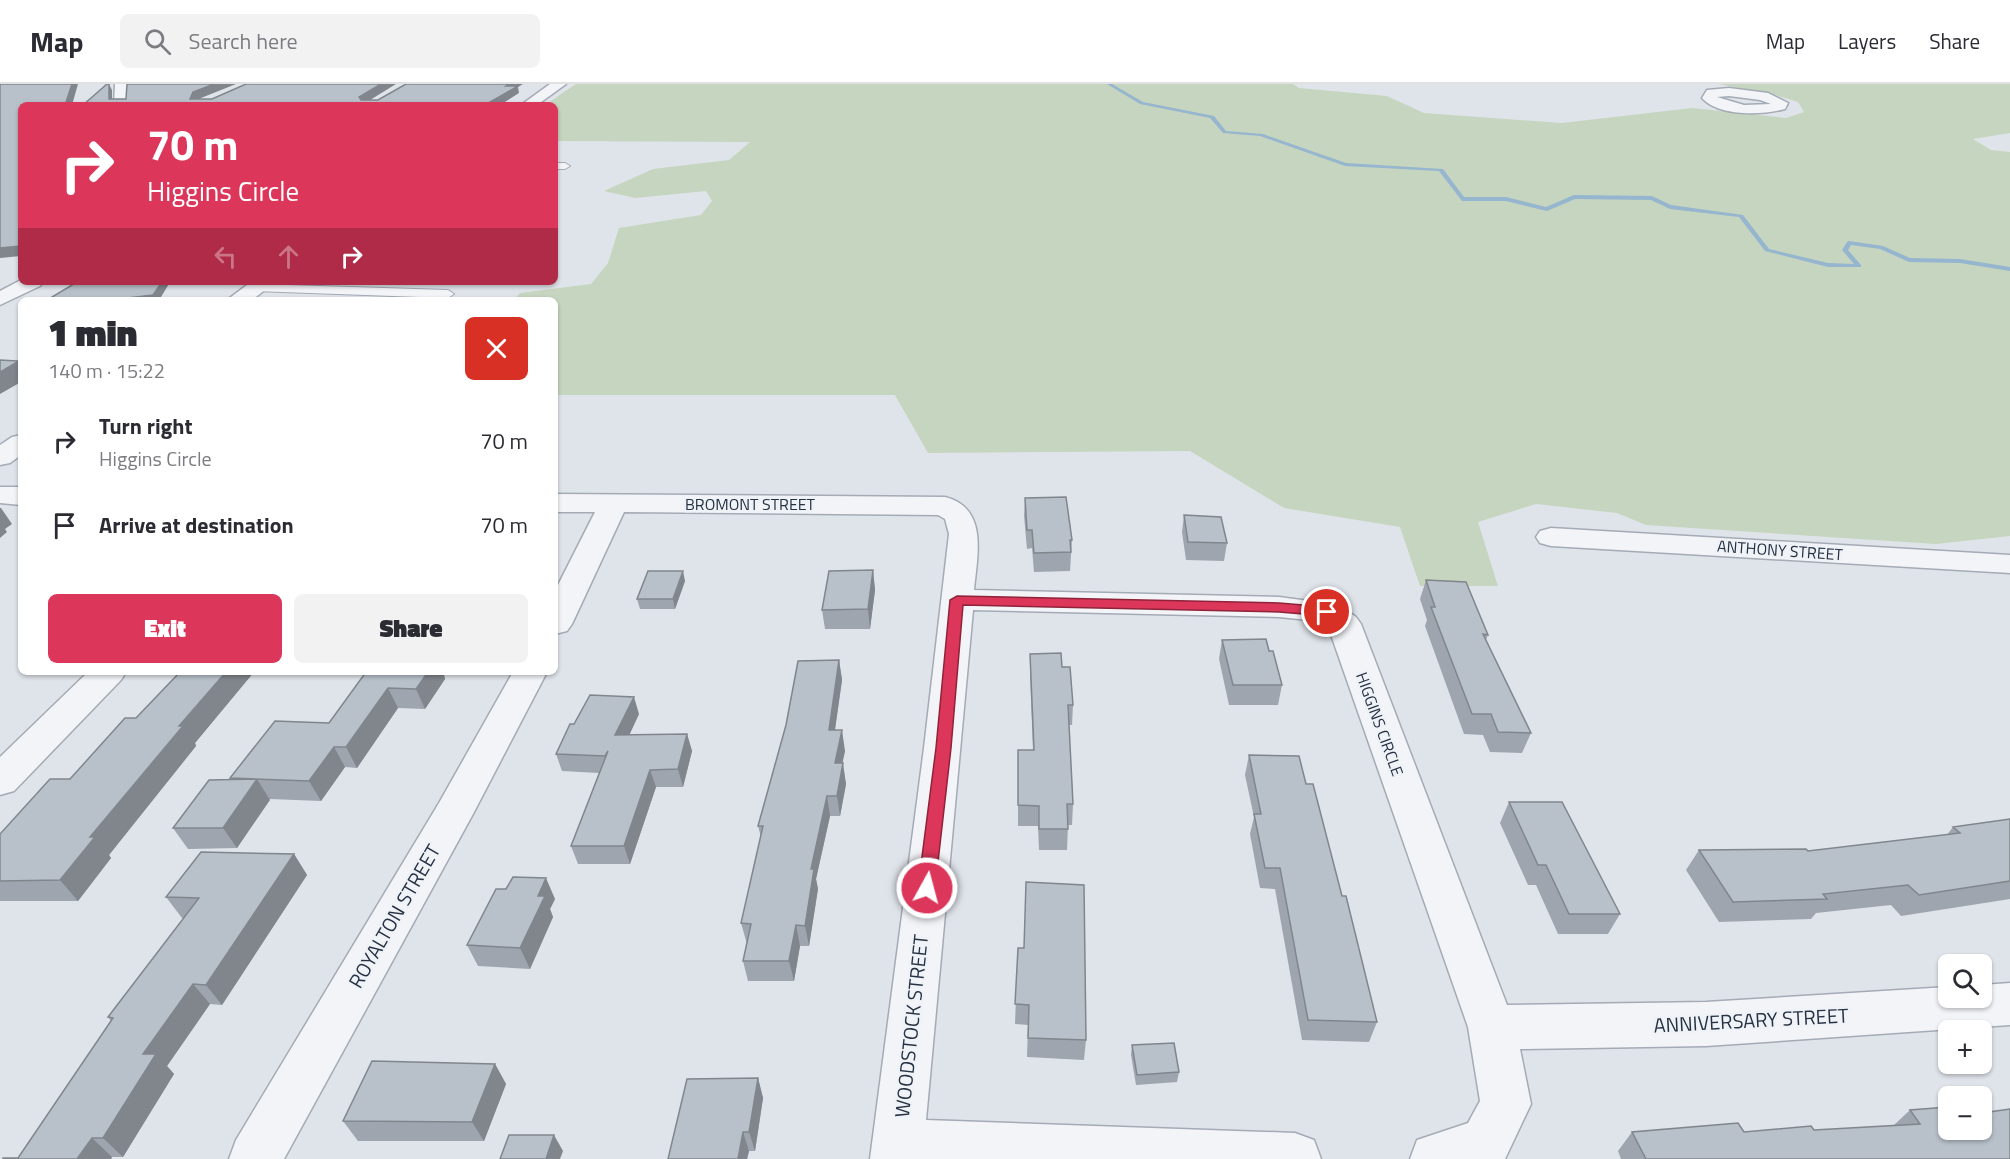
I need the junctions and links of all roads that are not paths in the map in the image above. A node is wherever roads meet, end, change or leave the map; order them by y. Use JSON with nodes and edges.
{"nodes":[{"id":1,"x":122,"y":84,"type":"edge"},
{"id":2,"x":559,"y":84,"type":"edge"},
{"id":3,"x":1704,"y":87,"type":"dead end"},
{"id":4,"x":1720,"y":92,"type":"dead end"},
{"id":5,"x":121,"y":102,"type":"edge"},
{"id":6,"x":532,"y":102,"type":"edge"},
{"id":7,"x":27,"y":285,"type":"edge"},
{"id":8,"x":260,"y":285,"type":"edge"},
{"id":9,"x":448,"y":294,"type":"dead end"},
{"id":10,"x":242,"y":297,"type":"edge"},
{"id":11,"x":0,"y":299,"type":"edge"},
{"id":12,"x":18,"y":445,"type":"edge"},
{"id":13,"x":0,"y":457,"type":"edge"},
{"id":14,"x":0,"y":495,"type":"edge"},
{"id":15,"x":18,"y":496,"type":"edge"},
{"id":16,"x":558,"y":503,"type":"edge"},
{"id":17,"x":614,"y":503,"type":"junction"},
{"id":18,"x":945,"y":506,"type":"joint"},
{"id":19,"x":1551,"y":537,"type":"dead end"},
{"id":20,"x":2010,"y":564,"type":"edge"},
{"id":21,"x":957,"y":600,"type":"junction"},
{"id":22,"x":558,"y":618,"type":"edge"},
{"id":23,"x":106,"y":675,"type":"edge"},
{"id":24,"x":528,"y":675,"type":"edge"},
{"id":25,"x":0,"y":781,"type":"edge"},
{"id":26,"x":2010,"y":1004,"type":"edge"},
{"id":27,"x":1492,"y":1027,"type":"junction"},
{"id":28,"x":897,"y":1152,"type":"edge"},
{"id":29,"x":255,"y":1159,"type":"edge"},
{"id":30,"x":1295,"y":1159,"type":"edge"},
{"id":31,"x":1436,"y":1159,"type":"edge"}],
"edges":[{"from":1,"to":5,"type":"street"},
{"from":2,"to":6,"type":"street"},
{"from":3,"to":4,"type":"street"},
{"from":7,"to":11,"type":"street"},
{"from":8,"to":9,"type":"lane"},
{"from":8,"to":10,"type":"street"},
{"from":12,"to":13,"type":"street"},
{"from":14,"to":15,"type":"street"},
{"from":16,"to":17,"type":"street","name":"BROMONT STREET"},
{"from":17,"to":18,"type":"street","name":"BROMONT STREET"},
{"from":17,"to":22,"type":"street"},
{"from":18,"to":21,"type":"street","name":"WOODSTOCK STREET"},
{"from":19,"to":20,"type":"street","name":"ANTHONY STREET"},
{"from":21,"to":27,"type":"street","name":"HIGGINS CIRCLE"},
{"from":21,"to":28,"type":"street","name":"WOODSTOCK STREET"},
{"from":23,"to":25,"type":"street"},
{"from":24,"to":29,"type":"street","name":"ROYALTON STREET"},
{"from":26,"to":27,"type":"street","name":"ANNIVERSARY STREET"},
{"from":27,"to":31,"type":"street","name":"HIGGINS CIRCLE"},
{"from":28,"to":30,"type":"street"}]}
